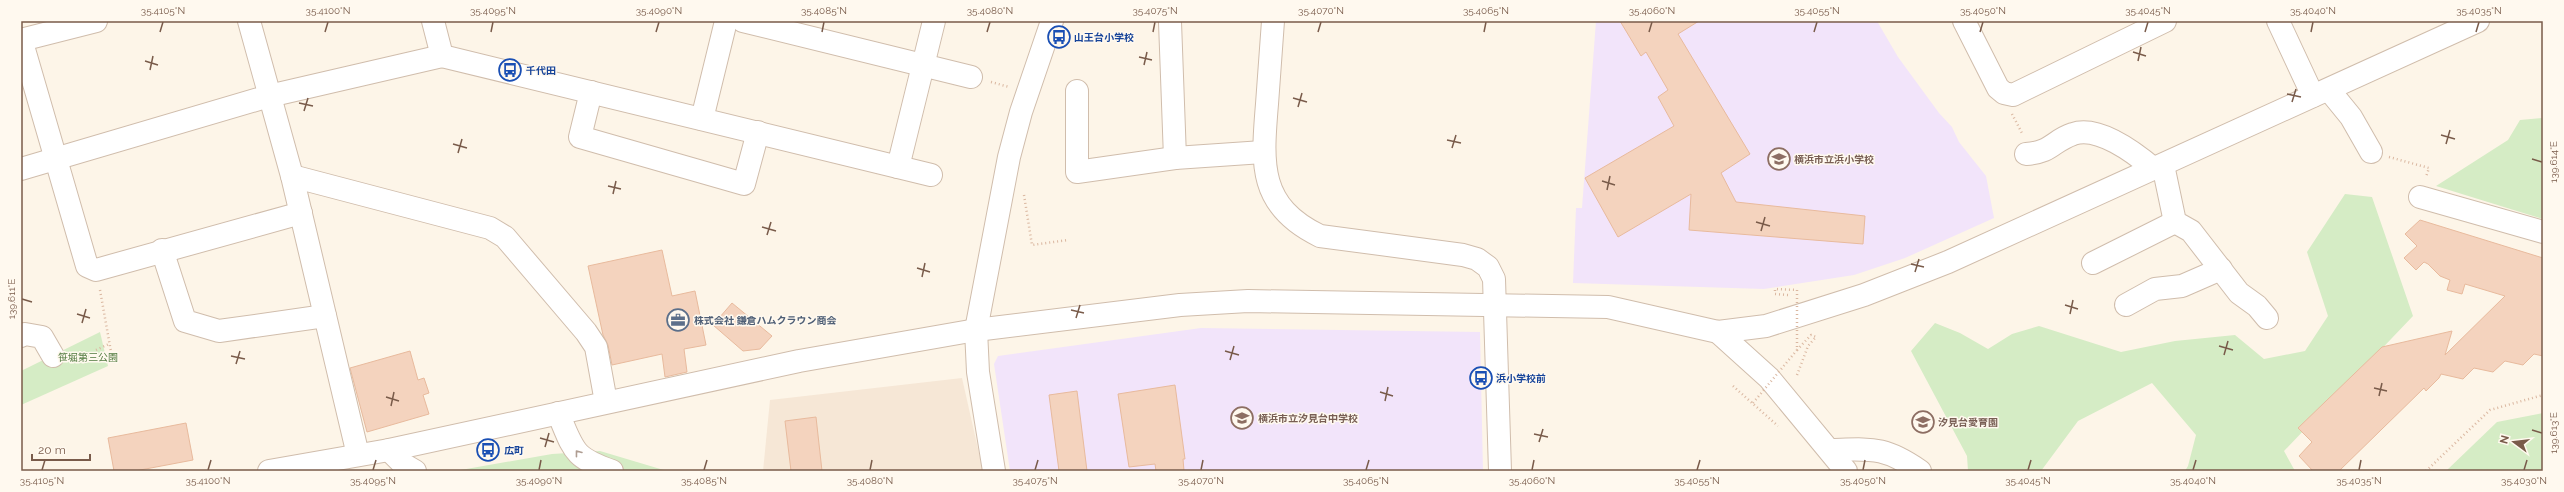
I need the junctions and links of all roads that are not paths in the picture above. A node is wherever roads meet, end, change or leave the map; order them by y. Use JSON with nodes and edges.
{"nodes":[{"id":1,"x":96,"y":21,"type":"edge"},
{"id":2,"x":249,"y":21,"type":"edge"},
{"id":3,"x":433,"y":21,"type":"edge"},
{"id":4,"x":726,"y":21,"type":"edge"},
{"id":5,"x":743,"y":21,"type":"edge"},
{"id":6,"x":934,"y":21,"type":"edge"},
{"id":7,"x":1052,"y":21,"type":"edge"},
{"id":8,"x":1273,"y":21,"type":"edge"},
{"id":9,"x":1964,"y":21,"type":"edge"},
{"id":10,"x":2165,"y":21,"type":"edge"},
{"id":11,"x":2278,"y":21,"type":"edge"},
{"id":12,"x":2478,"y":21,"type":"edge"},
{"id":13,"x":1170,"y":22,"type":"edge"},
{"id":14,"x":2125,"y":29,"type":"edge"},
{"id":15,"x":21,"y":40,"type":"edge"},
{"id":16,"x":442,"y":56,"type":"junction"},
{"id":17,"x":922,"y":65,"type":"junction"},
{"id":18,"x":971,"y":77,"type":"dead end"},
{"id":19,"x":1077,"y":91,"type":"dead end"},
{"id":20,"x":591,"y":92,"type":"junction"},
{"id":21,"x":2321,"y":93,"type":"junction"},
{"id":22,"x":269,"y":96,"type":"junction"},
{"id":23,"x":702,"y":119,"type":"junction"},
{"id":24,"x":758,"y":132,"type":"junction"},
{"id":25,"x":2026,"y":147,"type":"road end"},
{"id":26,"x":1263,"y":152,"type":"junction"},
{"id":27,"x":2371,"y":152,"type":"road end"},
{"id":28,"x":1176,"y":158,"type":"junction"},
{"id":29,"x":57,"y":159,"type":"junction"},
{"id":30,"x":898,"y":167,"type":"junction"},
{"id":31,"x":2159,"y":167,"type":"junction"},
{"id":32,"x":21,"y":169,"type":"edge"},
{"id":33,"x":931,"y":175,"type":"dead end"},
{"id":34,"x":292,"y":176,"type":"junction"},
{"id":35,"x":2420,"y":196,"type":"road end"},
{"id":36,"x":301,"y":213,"type":"junction"},
{"id":37,"x":2175,"y":222,"type":"junction"},
{"id":38,"x":2543,"y":232,"type":"edge"},
{"id":39,"x":162,"y":250,"type":"junction"},
{"id":40,"x":2093,"y":263,"type":"dead end"},
{"id":41,"x":2221,"y":269,"type":"junction"},
{"id":42,"x":1494,"y":305,"type":"junction"},
{"id":43,"x":2126,"y":305,"type":"dead end"},
{"id":44,"x":325,"y":316,"type":"junction"},
{"id":45,"x":2267,"y":318,"type":"dead end"},
{"id":46,"x":976,"y":330,"type":"junction"},
{"id":47,"x":1718,"y":332,"type":"junction"},
{"id":48,"x":21,"y":336,"type":"edge"},
{"id":49,"x":53,"y":356,"type":"dead end"},
{"id":50,"x":606,"y":402,"type":"junction"},
{"id":51,"x":558,"y":414,"type":"junction"},
{"id":52,"x":389,"y":450,"type":"junction"},
{"id":53,"x":1830,"y":450,"type":"junction"},
{"id":54,"x":358,"y":455,"type":"junction"},
{"id":55,"x":269,"y":471,"type":"edge"},
{"id":56,"x":415,"y":471,"type":"edge"},
{"id":57,"x":612,"y":471,"type":"edge"},
{"id":58,"x":994,"y":471,"type":"edge"},
{"id":59,"x":1500,"y":471,"type":"edge"},
{"id":60,"x":1846,"y":471,"type":"edge"},
{"id":61,"x":1920,"y":471,"type":"edge"}],
"edges":[{"from":1,"to":15,"type":"street"},
{"from":2,"to":22,"type":"street"},
{"from":3,"to":16,"type":"street"},
{"from":4,"to":23,"type":"street"},
{"from":5,"to":17,"type":"street"},
{"from":6,"to":17,"type":"street"},
{"from":7,"to":46,"type":"street"},
{"from":8,"to":26,"type":"street"},
{"from":9,"to":14,"type":"street"},
{"from":10,"to":14,"type":"street"},
{"from":11,"to":21,"type":"street"},
{"from":12,"to":21,"type":"street"},
{"from":13,"to":28,"type":"street"},
{"from":15,"to":29,"type":"street"},
{"from":16,"to":20,"type":"street"},
{"from":16,"to":22,"type":"street"},
{"from":17,"to":18,"type":"street"},
{"from":17,"to":30,"type":"street"},
{"from":19,"to":28,"type":"street"},
{"from":20,"to":23,"type":"street"},
{"from":20,"to":24,"type":"street"},
{"from":21,"to":27,"type":"street"},
{"from":21,"to":31,"type":"street"},
{"from":22,"to":29,"type":"street"},
{"from":22,"to":34,"type":"street"},
{"from":23,"to":24,"type":"street"},
{"from":24,"to":30,"type":"street"},
{"from":25,"to":31,"type":"street"},
{"from":26,"to":28,"type":"street"},
{"from":26,"to":42,"type":"street"},
{"from":29,"to":32,"type":"street"},
{"from":29,"to":39,"type":"street"},
{"from":30,"to":33,"type":"street"},
{"from":31,"to":37,"type":"street"},
{"from":31,"to":47,"type":"street"},
{"from":34,"to":36,"type":"street"},
{"from":34,"to":50,"type":"street"},
{"from":35,"to":38,"type":"street"},
{"from":36,"to":39,"type":"street"},
{"from":36,"to":44,"type":"street"},
{"from":37,"to":40,"type":"street"},
{"from":37,"to":41,"type":"street"},
{"from":39,"to":44,"type":"street"},
{"from":41,"to":43,"type":"street"},
{"from":41,"to":45,"type":"street"},
{"from":42,"to":46,"type":"street"},
{"from":42,"to":47,"type":"street"},
{"from":42,"to":59,"type":"street"},
{"from":44,"to":54,"type":"street"},
{"from":46,"to":50,"type":"street"},
{"from":46,"to":58,"type":"street"},
{"from":47,"to":53,"type":"street"},
{"from":48,"to":49,"type":"street"},
{"from":50,"to":51,"type":"street"},
{"from":51,"to":52,"type":"street"},
{"from":57,"to":51,"type":"street","one_way":true},
{"from":52,"to":54,"type":"street"},
{"from":52,"to":56,"type":"street"},
{"from":53,"to":60,"type":"street"},
{"from":53,"to":61,"type":"street"},
{"from":54,"to":55,"type":"street"}]}
